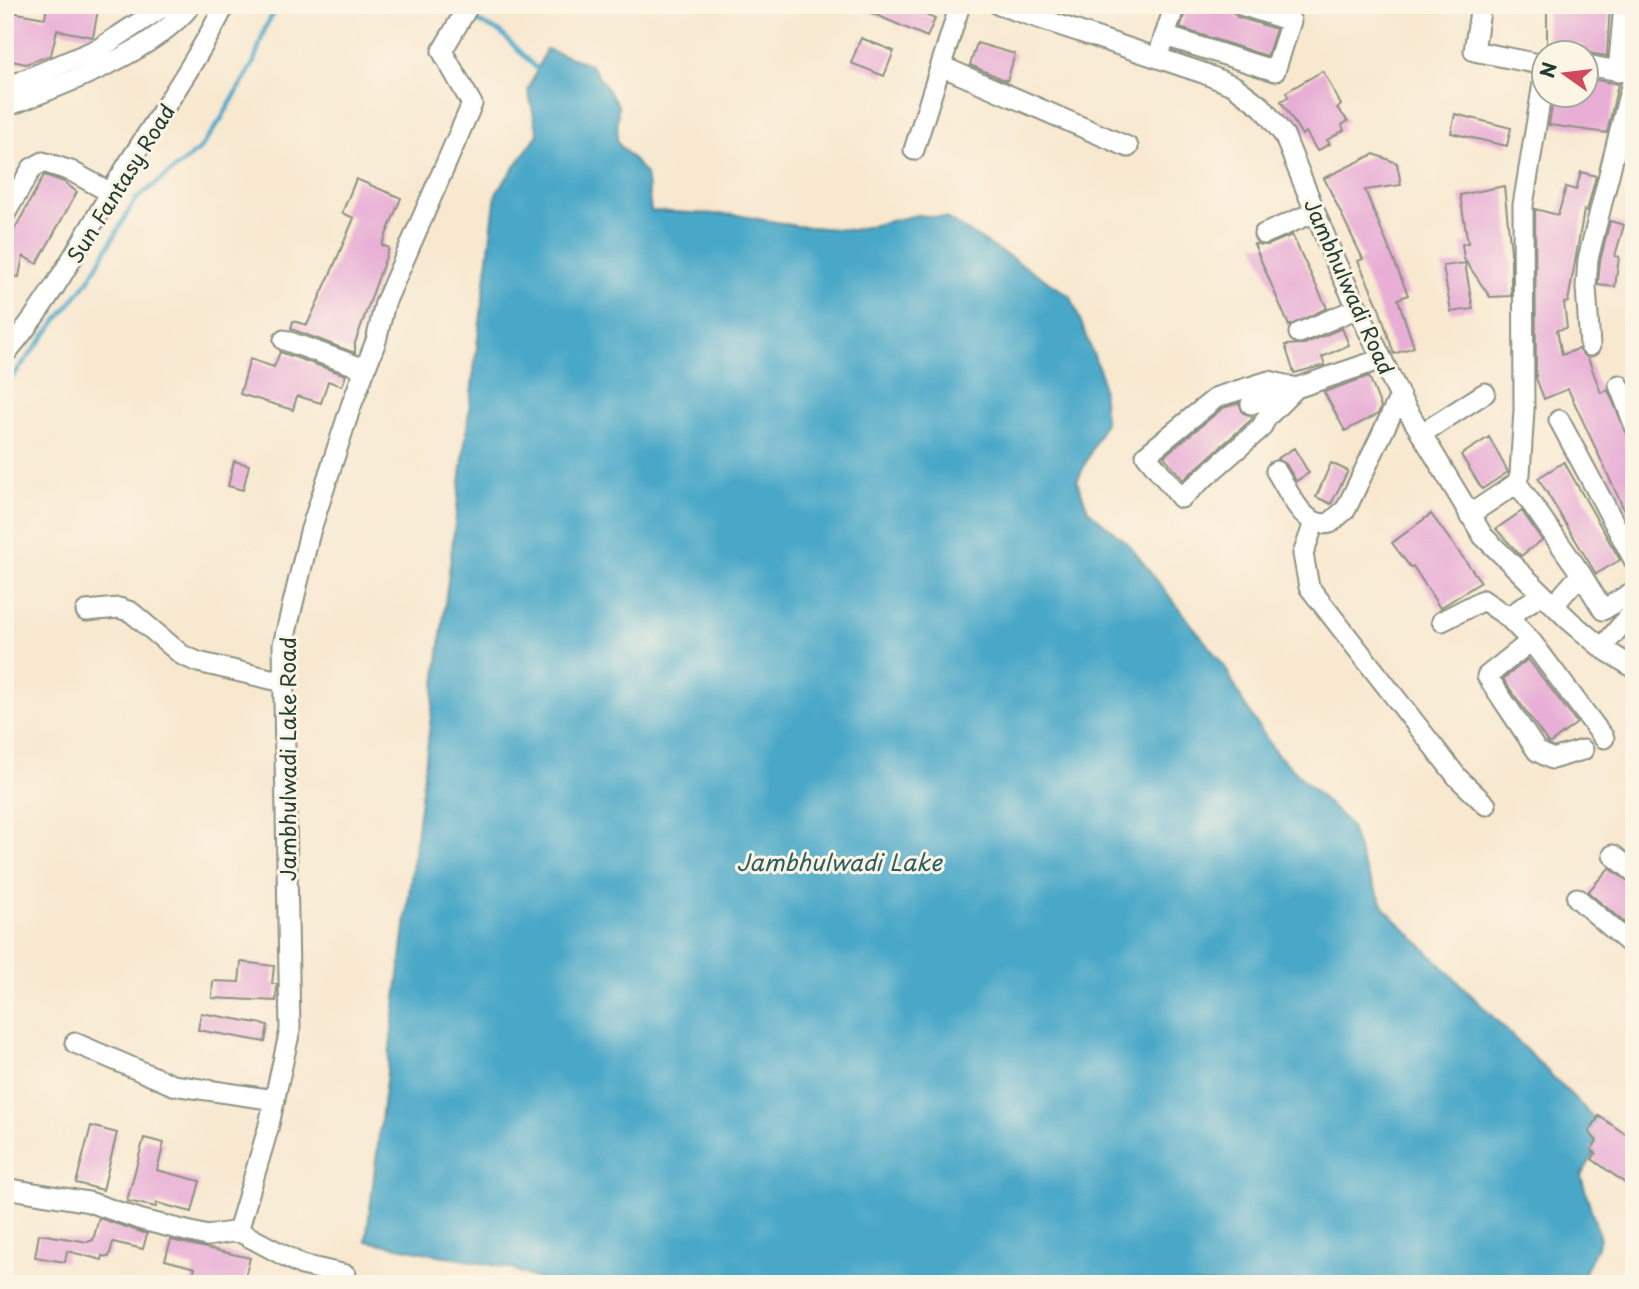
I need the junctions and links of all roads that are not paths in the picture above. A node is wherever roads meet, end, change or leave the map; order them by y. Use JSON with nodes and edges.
{"nodes":[{"id":1,"x":166,"y":5,"type":"edge"},
{"id":2,"x":191,"y":5,"type":"edge"},
{"id":3,"x":225,"y":5,"type":"edge"},
{"id":4,"x":469,"y":5,"type":"edge"},
{"id":5,"x":960,"y":5,"type":"edge"},
{"id":6,"x":1175,"y":5,"type":"edge"},
{"id":7,"x":1241,"y":5,"type":"edge"},
{"id":8,"x":1481,"y":5,"type":"edge"},
{"id":9,"x":1624,"y":5,"type":"edge"},
{"id":10,"x":1003,"y":6,"type":"edge"},
{"id":11,"x":1164,"y":36,"type":"junction"},
{"id":12,"x":1157,"y":58,"type":"junction"},
{"id":13,"x":1530,"y":62,"type":"edge"},
{"id":14,"x":941,"y":66,"type":"junction"},
{"id":15,"x":1600,"y":68,"type":"edge"},
{"id":16,"x":1628,"y":73,"type":"edge"},
{"id":17,"x":5,"y":88,"type":"edge"},
{"id":18,"x":5,"y":107,"type":"edge"},
{"id":19,"x":1540,"y":108,"type":"edge"},
{"id":20,"x":1128,"y":147,"type":"dead end"},
{"id":21,"x":914,"y":150,"type":"dead end"},
{"id":22,"x":111,"y":193,"type":"junction"},
{"id":23,"x":1315,"y":212,"type":"junction"},
{"id":24,"x":5,"y":214,"type":"edge"},
{"id":25,"x":1264,"y":234,"type":"dead end"},
{"id":26,"x":1358,"y":308,"type":"junction"},
{"id":27,"x":1299,"y":333,"type":"dead end"},
{"id":28,"x":284,"y":340,"type":"dead end"},
{"id":29,"x":1590,"y":346,"type":"dead end"},
{"id":30,"x":5,"y":354,"type":"edge"},
{"id":31,"x":1382,"y":359,"type":"junction"},
{"id":32,"x":365,"y":369,"type":"junction"},
{"id":33,"x":1619,"y":386,"type":"dead end"},
{"id":34,"x":1296,"y":388,"type":"junction"},
{"id":35,"x":1485,"y":393,"type":"dead end"},
{"id":36,"x":1400,"y":396,"type":"junction"},
{"id":37,"x":1251,"y":404,"type":"dead end"},
{"id":38,"x":1559,"y":420,"type":"dead end"},
{"id":39,"x":1634,"y":424,"type":"edge"},
{"id":40,"x":1421,"y":434,"type":"junction"},
{"id":41,"x":1276,"y":471,"type":"dead end"},
{"id":42,"x":1517,"y":483,"type":"junction"},
{"id":43,"x":1469,"y":515,"type":"junction"},
{"id":44,"x":1314,"y":523,"type":"junction"},
{"id":45,"x":1634,"y":560,"type":"edge"},
{"id":46,"x":1581,"y":574,"type":"junction"},
{"id":47,"x":1634,"y":591,"type":"edge"},
{"id":48,"x":1548,"y":600,"type":"junction"},
{"id":49,"x":1634,"y":610,"type":"edge"},
{"id":50,"x":86,"y":611,"type":"dead end"},
{"id":51,"x":1508,"y":617,"type":"junction"},
{"id":52,"x":1442,"y":621,"type":"dead end"},
{"id":53,"x":1531,"y":641,"type":"junction"},
{"id":54,"x":1602,"y":648,"type":"junction"},
{"id":55,"x":1634,"y":668,"type":"edge"},
{"id":56,"x":283,"y":682,"type":"junction"},
{"id":57,"x":1604,"y":738,"type":"dead end"},
{"id":58,"x":1583,"y":750,"type":"dead end"},
{"id":59,"x":1486,"y":805,"type":"dead end"},
{"id":60,"x":1612,"y":855,"type":"dead end"},
{"id":61,"x":1634,"y":872,"type":"edge"},
{"id":62,"x":1577,"y":898,"type":"dead end"},
{"id":63,"x":1634,"y":947,"type":"edge"},
{"id":64,"x":75,"y":1043,"type":"dead end"},
{"id":65,"x":275,"y":1100,"type":"junction"},
{"id":66,"x":5,"y":1188,"type":"edge"},
{"id":67,"x":238,"y":1231,"type":"junction"},
{"id":68,"x":346,"y":1275,"type":"dead end"}],
"edges":[{"from":1,"to":17,"type":"street"},
{"from":2,"to":18,"type":"street"},
{"from":3,"to":22,"type":"street","name":"Sun Fantasy Road"},
{"from":4,"to":32,"type":"street","name":"Jambhulwadi Lake Road"},
{"from":5,"to":14,"type":"street"},
{"from":6,"to":11,"type":"street"},
{"from":7,"to":11,"type":"street"},
{"from":8,"to":13,"type":"street"},
{"from":9,"to":16,"type":"street"},
{"from":10,"to":12,"type":"street","name":"Jambhulwadi Road"},
{"from":11,"to":12,"type":"street"},
{"from":12,"to":23,"type":"street","name":"Jambhulwadi Road"},
{"from":14,"to":20,"type":"street"},
{"from":14,"to":21,"type":"street"},
{"from":15,"to":16,"type":"street"},
{"from":16,"to":29,"type":"street"},
{"from":19,"to":42,"type":"street"},
{"from":22,"to":24,"type":"street"},
{"from":22,"to":30,"type":"street","name":"Sun Fantasy Road"},
{"from":23,"to":25,"type":"street"},
{"from":23,"to":26,"type":"street","name":"Jambhulwadi Road"},
{"from":26,"to":27,"type":"street"},
{"from":26,"to":31,"type":"street","name":"Jambhulwadi Road"},
{"from":28,"to":32,"type":"street"},
{"from":31,"to":34,"type":"street"},
{"from":31,"to":36,"type":"street","name":"Jambhulwadi Road"},
{"from":32,"to":56,"type":"street","name":"Jambhulwadi Lake Road"},
{"from":33,"to":39,"type":"street"},
{"from":34,"to":34,"type":"street"},
{"from":34,"to":37,"type":"street"},
{"from":35,"to":40,"type":"street"},
{"from":36,"to":40,"type":"street","name":"Jambhulwadi Road"},
{"from":36,"to":44,"type":"street"},
{"from":38,"to":45,"type":"street"},
{"from":40,"to":43,"type":"street","name":"Jambhulwadi Road"},
{"from":41,"to":44,"type":"street"},
{"from":42,"to":43,"type":"street"},
{"from":42,"to":46,"type":"street"},
{"from":43,"to":48,"type":"street","name":"Jambhulwadi Road"},
{"from":44,"to":59,"type":"street"},
{"from":46,"to":47,"type":"street"},
{"from":46,"to":48,"type":"street"},
{"from":48,"to":51,"type":"street"},
{"from":48,"to":54,"type":"street","name":"Jambhulwadi Road"},
{"from":49,"to":54,"type":"street"},
{"from":50,"to":56,"type":"street"},
{"from":51,"to":52,"type":"street"},
{"from":51,"to":53,"type":"street"},
{"from":53,"to":57,"type":"street"},
{"from":53,"to":58,"type":"street"},
{"from":54,"to":55,"type":"street","name":"Jambhulwadi Road"},
{"from":56,"to":65,"type":"street","name":"Jambhulwadi Lake Road"},
{"from":60,"to":61,"type":"street"},
{"from":62,"to":63,"type":"street"},
{"from":64,"to":65,"type":"street"},
{"from":65,"to":67,"type":"street","name":"Jambhulwadi Lake Road"},
{"from":66,"to":67,"type":"street"},
{"from":67,"to":68,"type":"street"}]}
